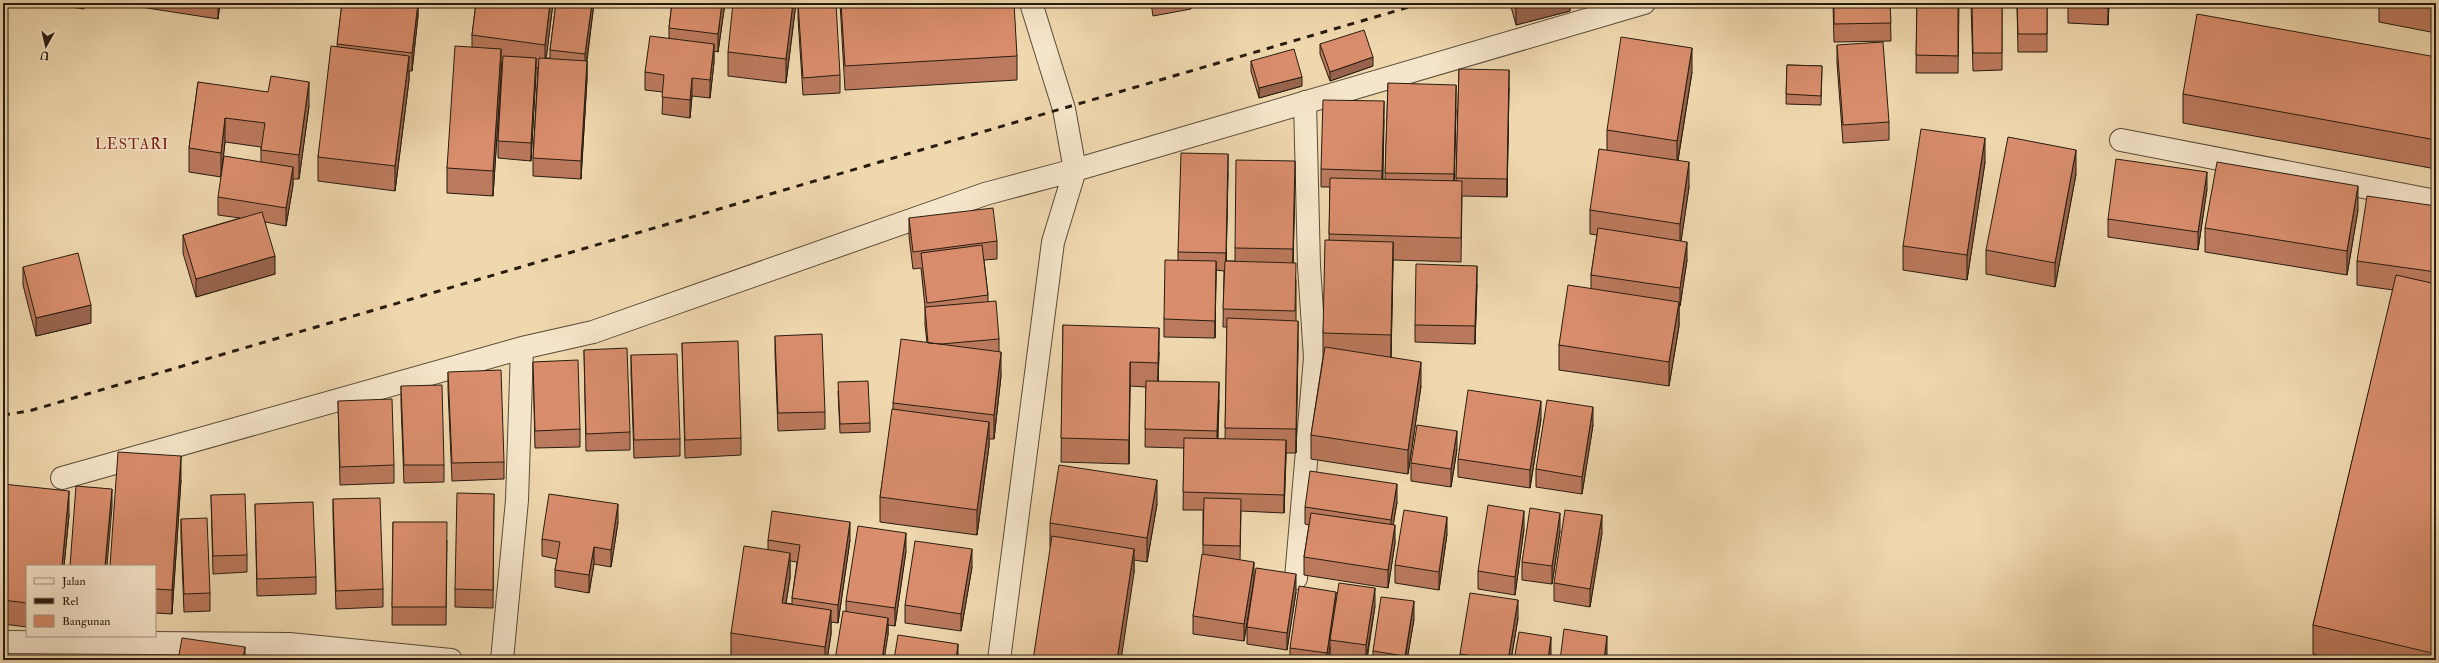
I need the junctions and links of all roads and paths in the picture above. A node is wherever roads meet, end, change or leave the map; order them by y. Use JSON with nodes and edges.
{"nodes":[{"id":1,"x":1031,"y":3,"type":"edge"},
{"id":2,"x":1644,"y":3,"type":"edge"},
{"id":3,"x":1305,"y":102,"type":"junction"},
{"id":4,"x":2121,"y":140,"type":"dead end"},
{"id":5,"x":1075,"y":170,"type":"junction"},
{"id":6,"x":2436,"y":202,"type":"edge"},
{"id":7,"x":522,"y":348,"type":"junction"},
{"id":8,"x":62,"y":478,"type":"dead end"},
{"id":9,"x":1296,"y":578,"type":"edge"},
{"id":10,"x":3,"y":642,"type":"edge"},
{"id":11,"x":452,"y":660,"type":"edge"},
{"id":12,"x":502,"y":660,"type":"edge"},
{"id":13,"x":999,"y":660,"type":"edge"}],
"edges":[{"from":1,"to":5,"type":"street"},
{"from":2,"to":3,"type":"street"},
{"from":3,"to":5,"type":"street"},
{"from":3,"to":9,"type":"street"},
{"from":4,"to":6,"type":"street"},
{"from":5,"to":7,"type":"street"},
{"from":5,"to":13,"type":"street"},
{"from":7,"to":8,"type":"street"},
{"from":7,"to":12,"type":"street"},
{"from":10,"to":11,"type":"street"}]}
